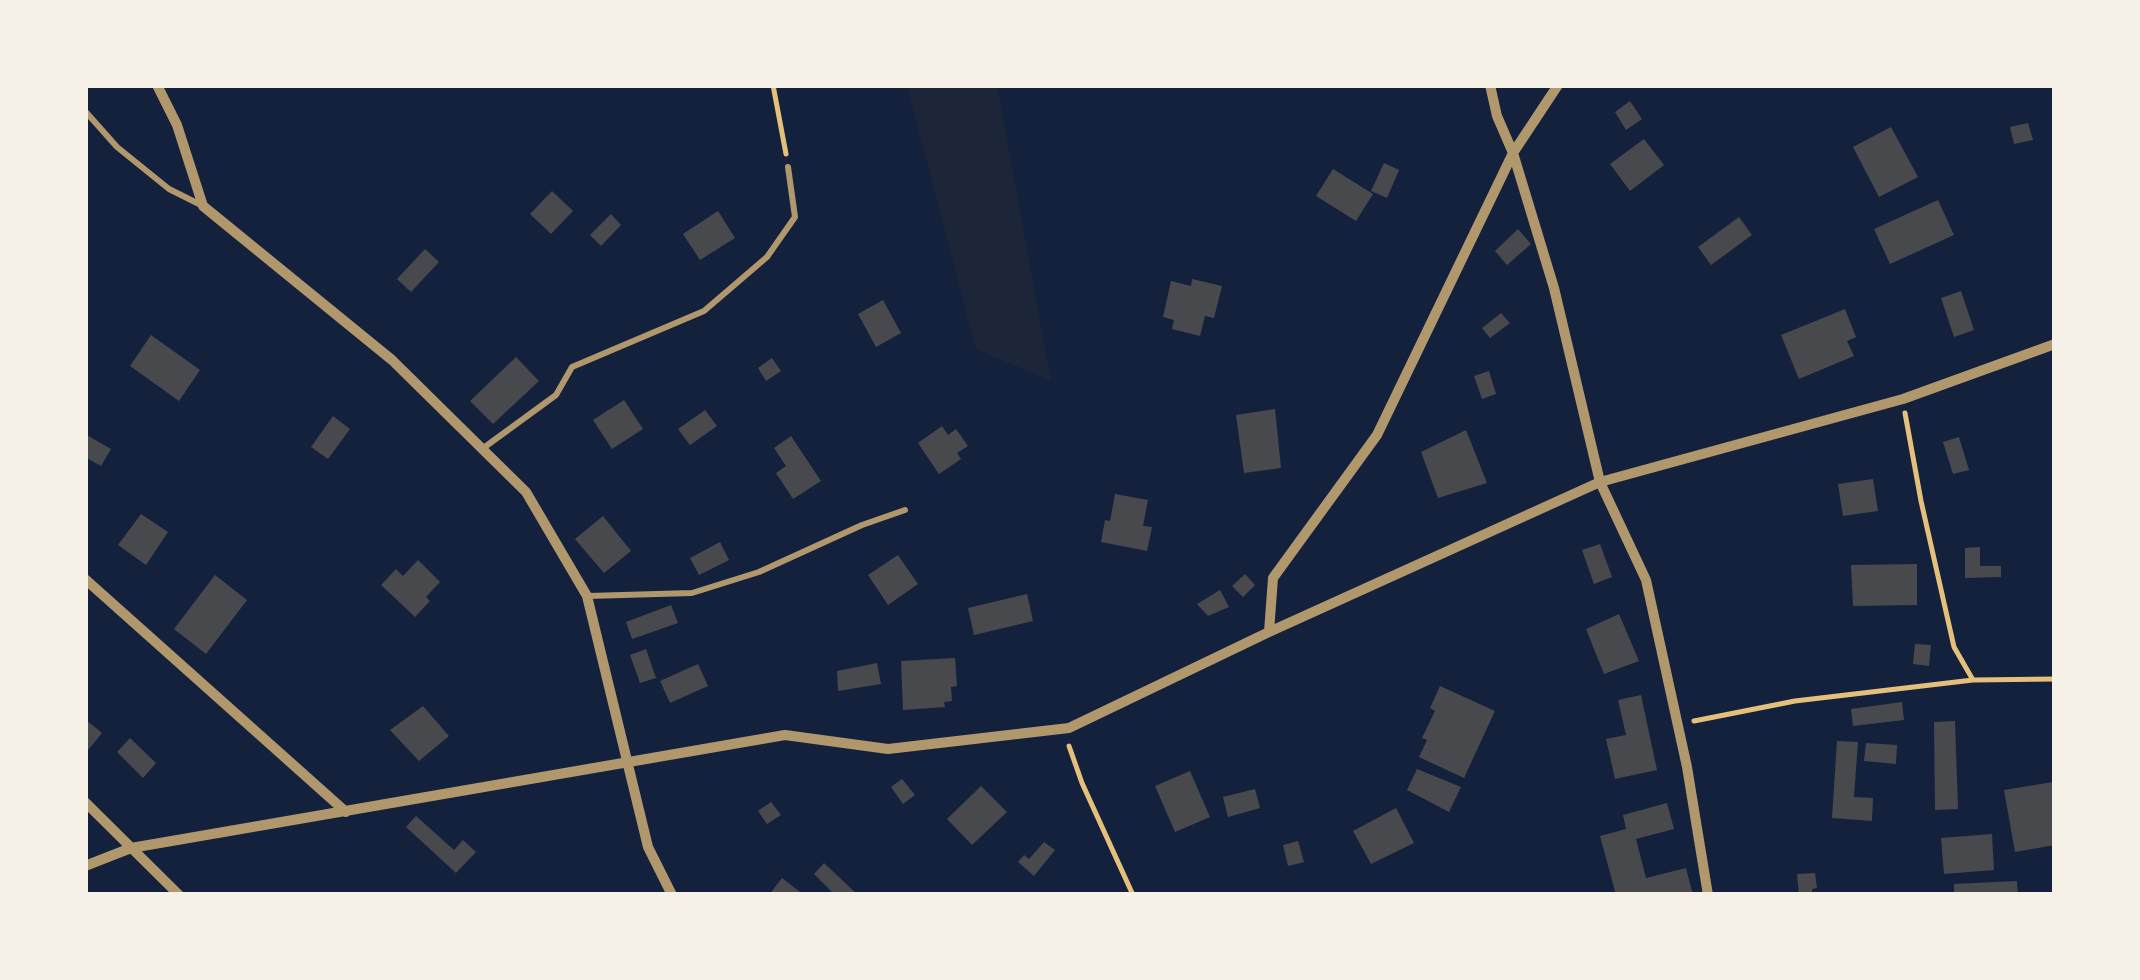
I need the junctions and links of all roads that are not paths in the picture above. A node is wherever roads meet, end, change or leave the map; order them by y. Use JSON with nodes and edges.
{"nodes":[{"id":1,"x":158,"y":85,"type":"edge"},
{"id":2,"x":1490,"y":85,"type":"edge"},
{"id":3,"x":1558,"y":85,"type":"edge"},
{"id":4,"x":85,"y":111,"type":"edge"},
{"id":5,"x":1513,"y":153,"type":"junction"},
{"id":6,"x":788,"y":167,"type":"road end"},
{"id":7,"x":202,"y":206,"type":"junction"},
{"id":8,"x":2055,"y":344,"type":"edge"},
{"id":9,"x":481,"y":450,"type":"junction"},
{"id":10,"x":1600,"y":482,"type":"junction"},
{"id":11,"x":906,"y":510,"type":"dead end"},
{"id":12,"x":85,"y":579,"type":"edge"},
{"id":13,"x":587,"y":596,"type":"junction"},
{"id":14,"x":1269,"y":632,"type":"junction"},
{"id":15,"x":626,"y":761,"type":"junction"},
{"id":16,"x":85,"y":802,"type":"edge"},
{"id":17,"x":346,"y":812,"type":"junction"},
{"id":18,"x":131,"y":848,"type":"junction"},
{"id":19,"x":85,"y":866,"type":"edge"},
{"id":20,"x":179,"y":895,"type":"edge"},
{"id":21,"x":672,"y":895,"type":"edge"},
{"id":22,"x":1708,"y":895,"type":"edge"}],
"edges":[{"from":1,"to":7,"type":"street"},
{"from":2,"to":5,"type":"street"},
{"from":3,"to":5,"type":"street"},
{"from":4,"to":7,"type":"lane"},
{"from":5,"to":10,"type":"street"},
{"from":5,"to":14,"type":"street"},
{"from":6,"to":9,"type":"lane"},
{"from":7,"to":9,"type":"street"},
{"from":8,"to":10,"type":"street"},
{"from":9,"to":13,"type":"street"},
{"from":10,"to":14,"type":"street"},
{"from":10,"to":22,"type":"street"},
{"from":11,"to":13,"type":"lane"},
{"from":12,"to":17,"type":"street"},
{"from":13,"to":15,"type":"street"},
{"from":14,"to":15,"type":"street"},
{"from":15,"to":17,"type":"street"},
{"from":15,"to":21,"type":"street"},
{"from":16,"to":18,"type":"street"},
{"from":17,"to":18,"type":"street"},
{"from":18,"to":19,"type":"street"},
{"from":18,"to":20,"type":"street"}]}
